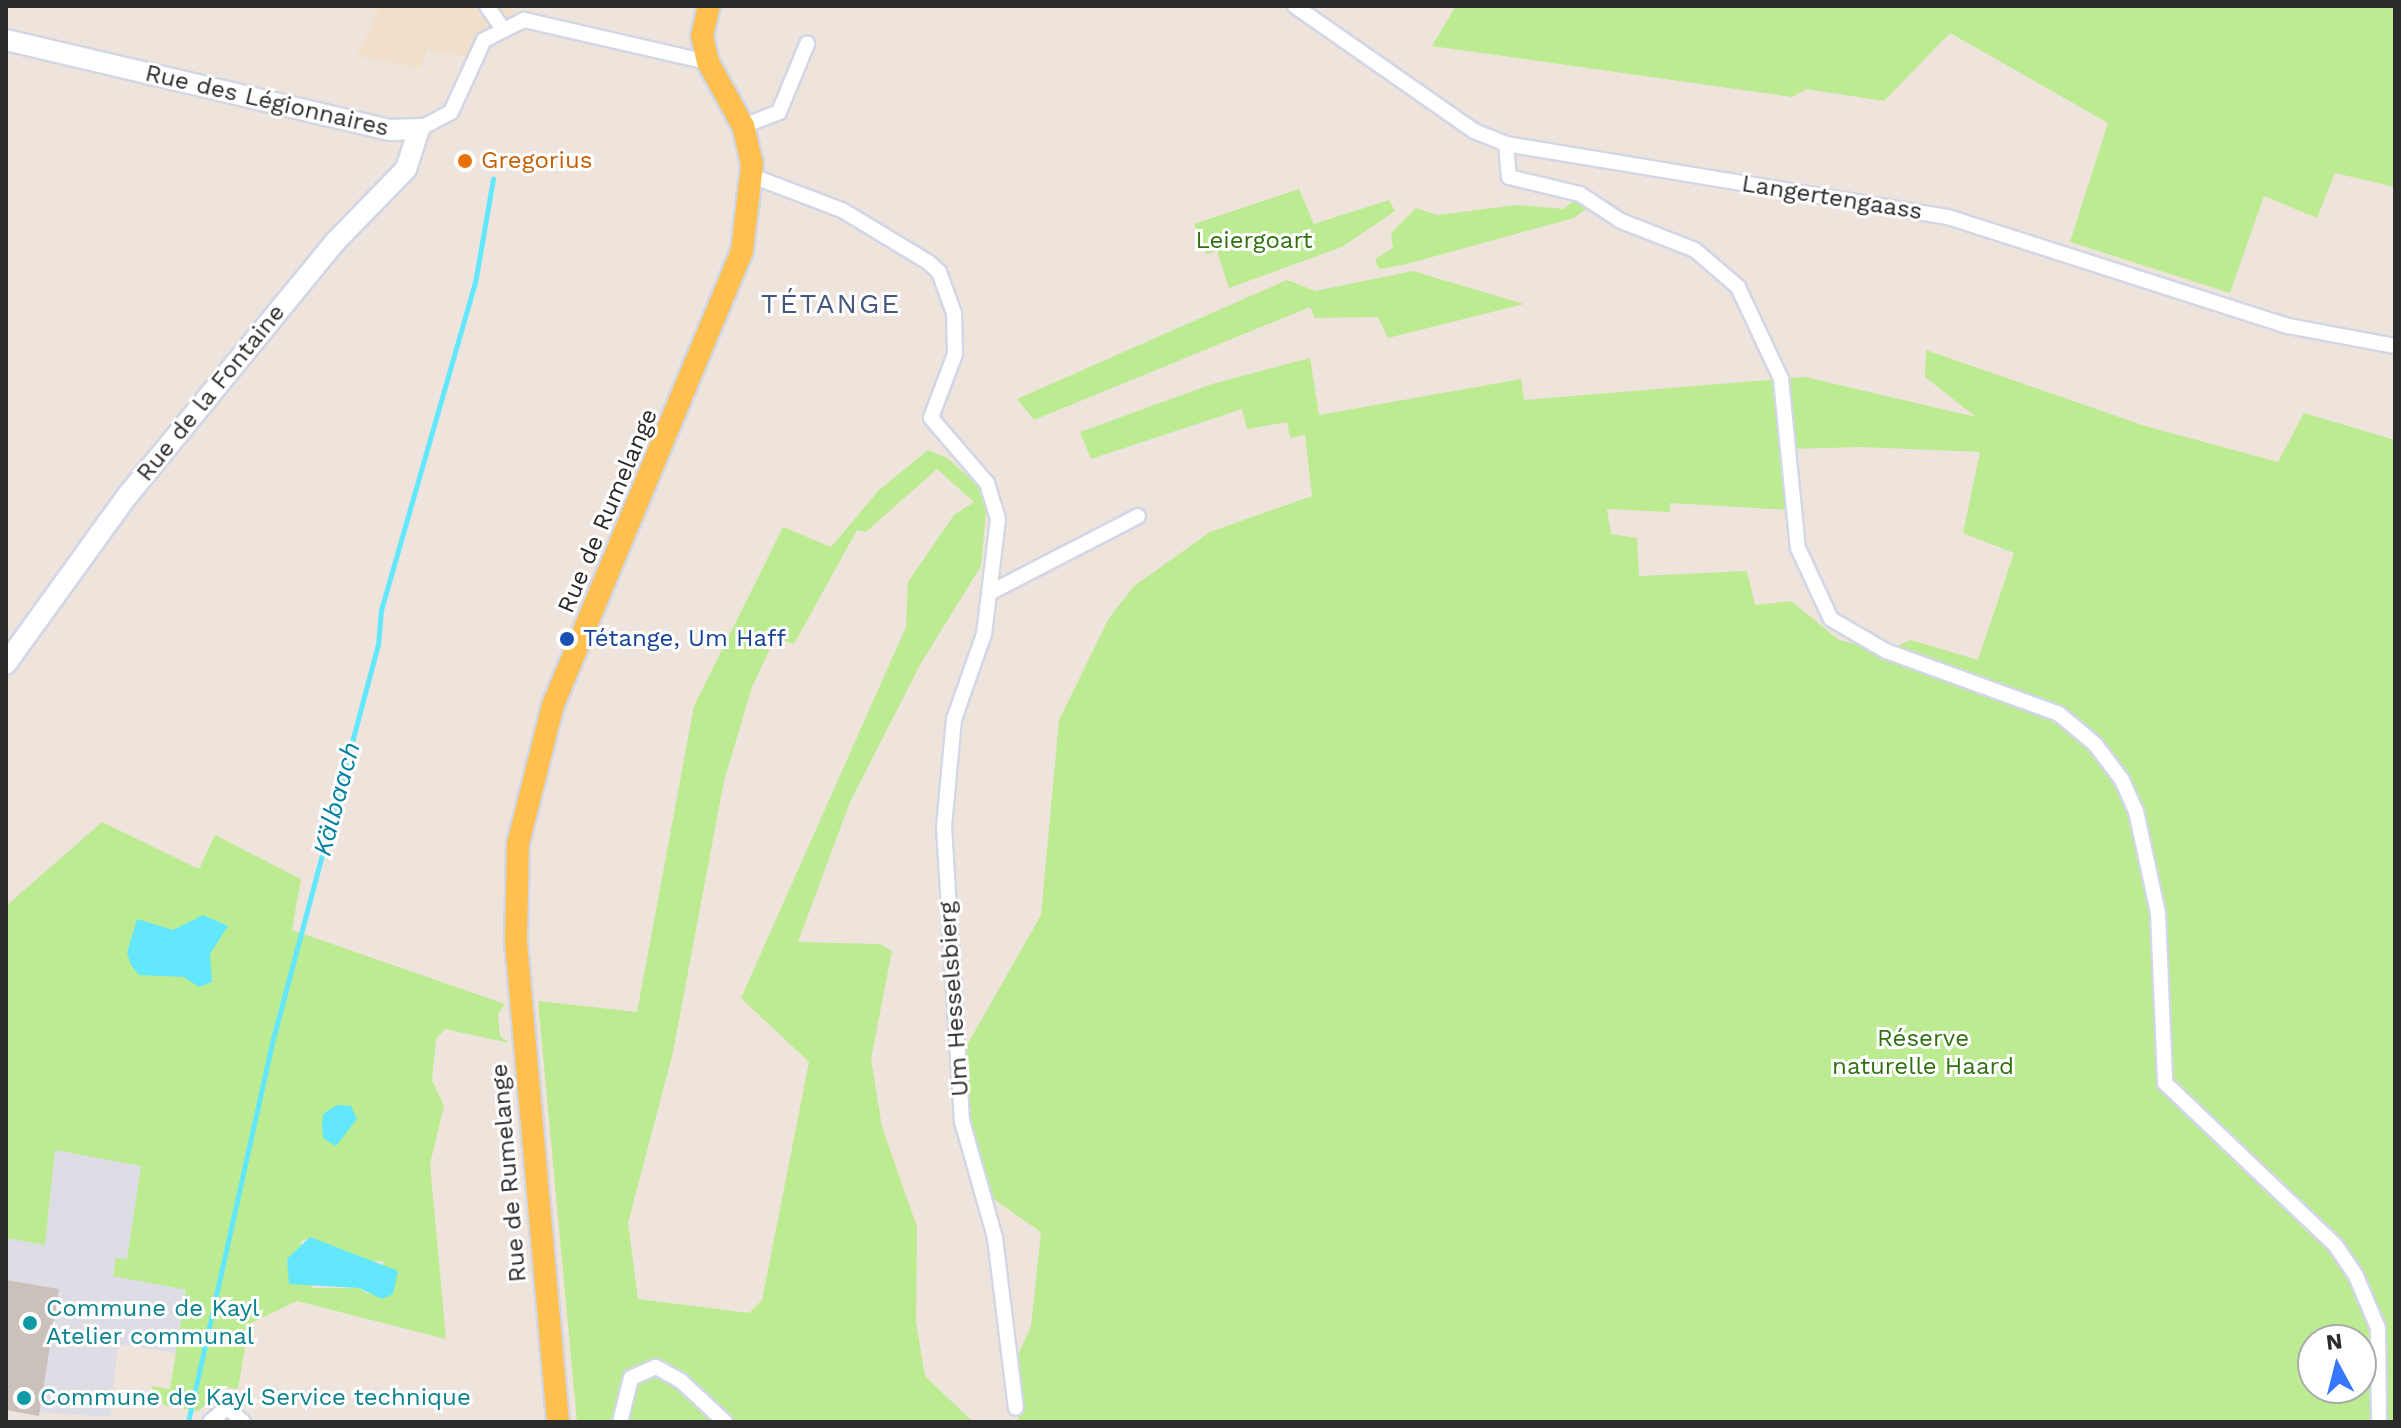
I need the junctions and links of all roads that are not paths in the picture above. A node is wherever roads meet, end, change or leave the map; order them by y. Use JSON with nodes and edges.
{"nodes":[{"id":1,"x":487,"y":6,"type":"edge"},
{"id":2,"x":709,"y":6,"type":"edge"},
{"id":3,"x":1295,"y":6,"type":"edge"},
{"id":4,"x":501,"y":26,"type":"junction"},
{"id":5,"x":6,"y":40,"type":"edge"},
{"id":6,"x":807,"y":44,"type":"dead end"},
{"id":7,"x":708,"y":62,"type":"junction"},
{"id":8,"x":743,"y":126,"type":"junction"},
{"id":9,"x":419,"y":129,"type":"junction"},
{"id":10,"x":1506,"y":144,"type":"junction"},
{"id":11,"x":752,"y":176,"type":"junction"},
{"id":12,"x":2395,"y":346,"type":"edge"},
{"id":13,"x":1138,"y":516,"type":"dead end"},
{"id":14,"x":993,"y":591,"type":"junction"},
{"id":15,"x":6,"y":664,"type":"edge"},
{"id":16,"x":1016,"y":1408,"type":"dead end"},
{"id":17,"x":210,"y":1422,"type":"edge"},
{"id":18,"x":243,"y":1422,"type":"edge"},
{"id":19,"x":558,"y":1422,"type":"edge"},
{"id":20,"x":620,"y":1422,"type":"edge"},
{"id":21,"x":725,"y":1422,"type":"edge"},
{"id":22,"x":2379,"y":1422,"type":"edge"}],
"edges":[{"from":1,"to":4,"type":"street"},
{"from":2,"to":7,"type":"main road"},
{"from":3,"to":10,"type":"street","name":"Langertengaass"},
{"from":4,"to":7,"type":"street"},
{"from":4,"to":9,"type":"street","name":"Rue des Légionnaires"},
{"from":5,"to":9,"type":"street","name":"Rue des Légionnaires"},
{"from":6,"to":8,"type":"street"},
{"from":7,"to":8,"type":"main road","name":"Rue de Rumelange"},
{"from":8,"to":11,"type":"main road","name":"Rue de Rumelange"},
{"from":9,"to":15,"type":"street","name":"Rue de la Fontaine"},
{"from":10,"to":12,"type":"street","name":"Langertengaass"},
{"from":10,"to":22,"type":"street"},
{"from":11,"to":14,"type":"street","name":"Um Hesselsbierg"},
{"from":11,"to":19,"type":"main road","name":"Rue de Rumelange"},
{"from":13,"to":14,"type":"street"},
{"from":14,"to":16,"type":"street","name":"Um Hesselsbierg"},
{"from":17,"to":18,"type":"street"},
{"from":20,"to":21,"type":"street"}]}
